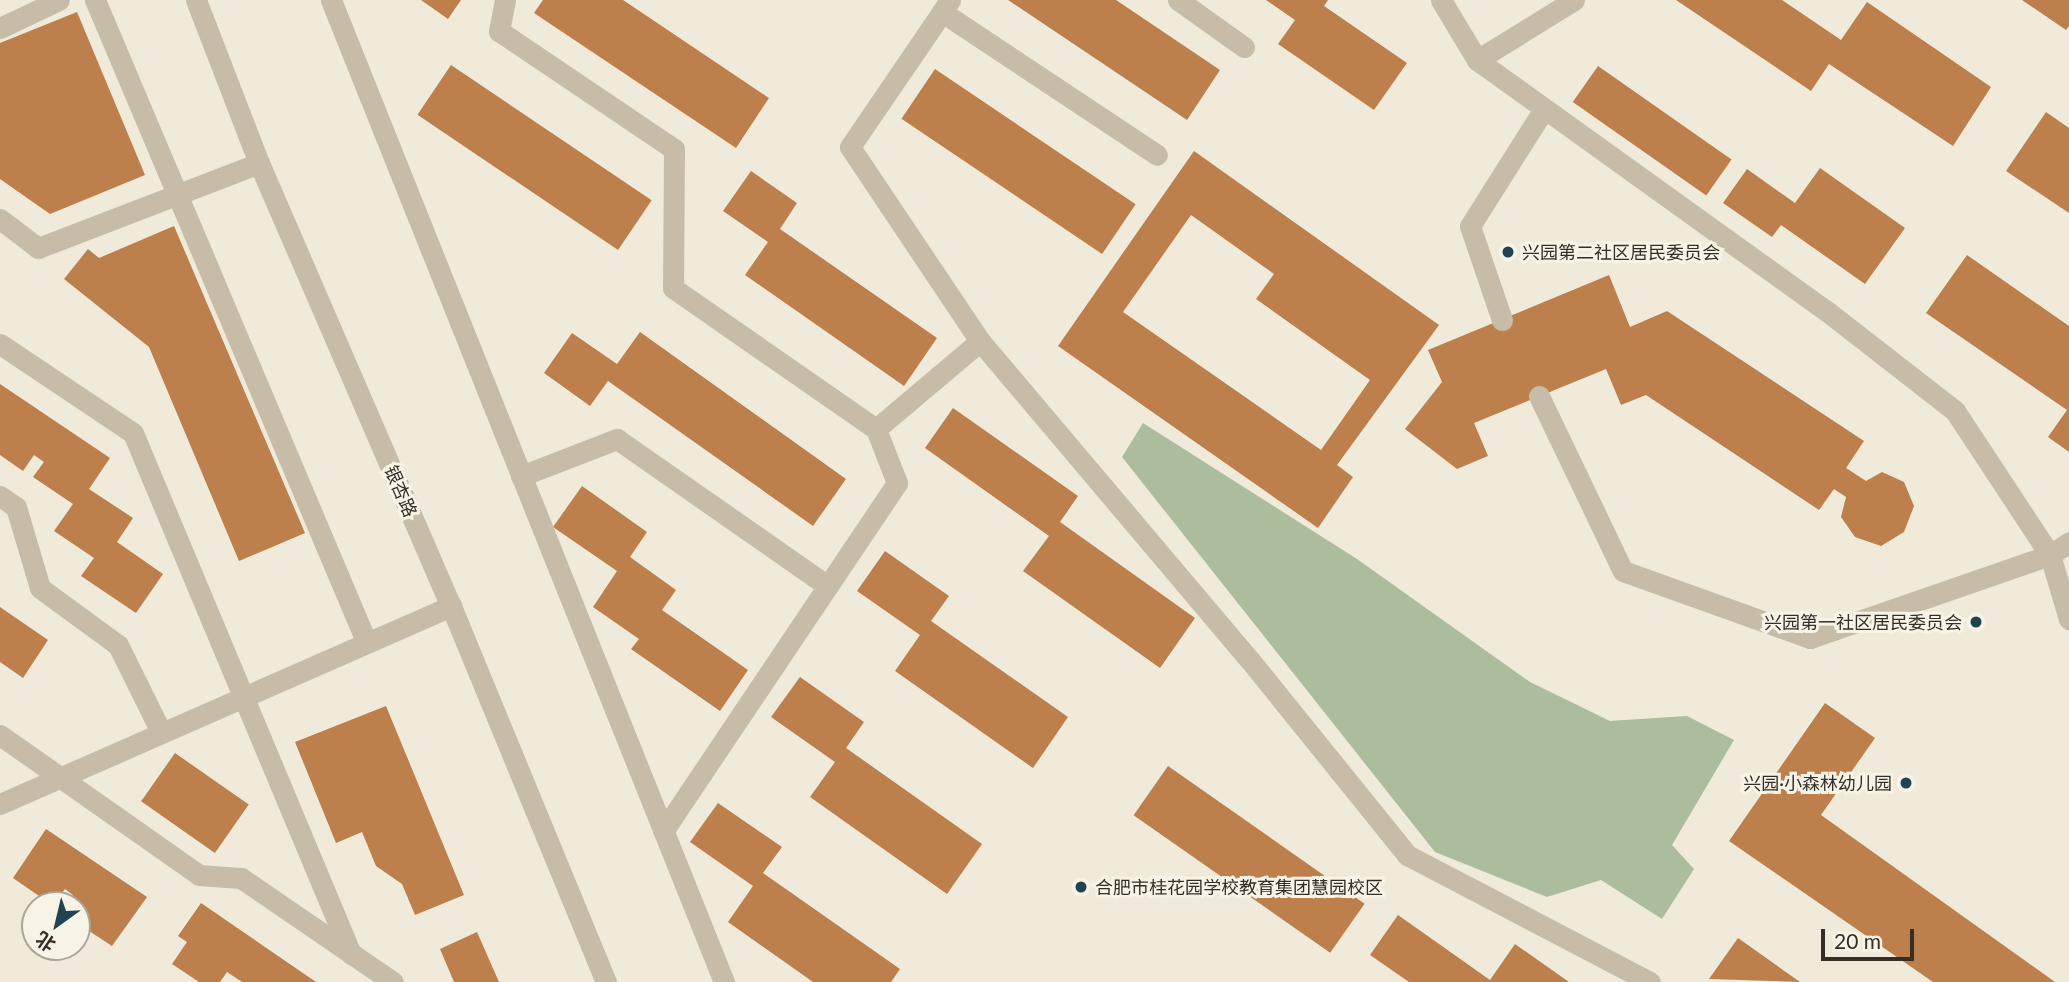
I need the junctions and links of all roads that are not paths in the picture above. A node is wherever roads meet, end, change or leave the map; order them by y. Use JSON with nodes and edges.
{"nodes":[{"id":1,"x":58,"y":0,"type":"edge"},
{"id":2,"x":95,"y":0,"type":"edge"},
{"id":3,"x":196,"y":0,"type":"edge"},
{"id":4,"x":331,"y":0,"type":"edge"},
{"id":5,"x":505,"y":0,"type":"edge"},
{"id":6,"x":1178,"y":0,"type":"edge"},
{"id":7,"x":1441,"y":0,"type":"edge"},
{"id":8,"x":1574,"y":0,"type":"edge"},
{"id":9,"x":946,"y":6,"type":"edge"},
{"id":10,"x":0,"y":28,"type":"edge"},
{"id":11,"x":1244,"y":47,"type":"dead end"},
{"id":12,"x":1477,"y":60,"type":"junction"},
{"id":13,"x":1544,"y":109,"type":"junction"},
{"id":14,"x":1157,"y":155,"type":"dead end"},
{"id":15,"x":259,"y":163,"type":"junction"},
{"id":16,"x":180,"y":194,"type":"junction"},
{"id":17,"x":0,"y":219,"type":"edge"},
{"id":18,"x":1502,"y":320,"type":"dead end"},
{"id":19,"x":980,"y":341,"type":"junction"},
{"id":20,"x":0,"y":344,"type":"edge"},
{"id":21,"x":1539,"y":397,"type":"dead end"},
{"id":22,"x":876,"y":429,"type":"junction"},
{"id":23,"x":521,"y":476,"type":"junction"},
{"id":24,"x":0,"y":496,"type":"edge"},
{"id":25,"x":2069,"y":542,"type":"edge"},
{"id":26,"x":2050,"y":555,"type":"junction"},
{"id":27,"x":828,"y":586,"type":"junction"},
{"id":28,"x":451,"y":606,"type":"junction"},
{"id":29,"x":2069,"y":619,"type":"edge"},
{"id":30,"x":366,"y":640,"type":"junction"},
{"id":31,"x":246,"y":694,"type":"junction"},
{"id":32,"x":161,"y":732,"type":"junction"},
{"id":33,"x":0,"y":735,"type":"edge"},
{"id":34,"x":59,"y":778,"type":"junction"},
{"id":35,"x":0,"y":804,"type":"edge"},
{"id":36,"x":663,"y":831,"type":"junction"},
{"id":37,"x":351,"y":954,"type":"junction"},
{"id":38,"x":393,"y":982,"type":"edge"},
{"id":39,"x":606,"y":982,"type":"edge"},
{"id":40,"x":724,"y":982,"type":"edge"},
{"id":41,"x":1650,"y":982,"type":"edge"}],
"edges":[{"from":1,"to":10,"type":"street"},
{"from":2,"to":16,"type":"street"},
{"from":3,"to":15,"type":"street","name":"银杏路"},
{"from":4,"to":23,"type":"street"},
{"from":5,"to":22,"type":"street"},
{"from":6,"to":11,"type":"street"},
{"from":7,"to":12,"type":"street"},
{"from":8,"to":12,"type":"street"},
{"from":9,"to":14,"type":"street"},
{"from":9,"to":19,"type":"street"},
{"from":12,"to":13,"type":"street"},
{"from":13,"to":18,"type":"street"},
{"from":13,"to":26,"type":"street"},
{"from":15,"to":16,"type":"street"},
{"from":15,"to":28,"type":"street","name":"银杏路"},
{"from":16,"to":17,"type":"street"},
{"from":16,"to":30,"type":"street"},
{"from":19,"to":22,"type":"street"},
{"from":19,"to":41,"type":"street"},
{"from":20,"to":31,"type":"street"},
{"from":21,"to":26,"type":"street"},
{"from":22,"to":27,"type":"street"},
{"from":23,"to":27,"type":"street"},
{"from":23,"to":36,"type":"street"},
{"from":24,"to":32,"type":"street"},
{"from":25,"to":26,"type":"street"},
{"from":26,"to":29,"type":"street"},
{"from":27,"to":36,"type":"street"},
{"from":28,"to":30,"type":"street"},
{"from":28,"to":39,"type":"street","name":"银杏路"},
{"from":30,"to":31,"type":"street"},
{"from":31,"to":32,"type":"street"},
{"from":31,"to":37,"type":"street"},
{"from":32,"to":34,"type":"street"},
{"from":33,"to":34,"type":"street"},
{"from":34,"to":35,"type":"street"},
{"from":34,"to":37,"type":"street"},
{"from":36,"to":40,"type":"street"},
{"from":37,"to":38,"type":"street"}]}
